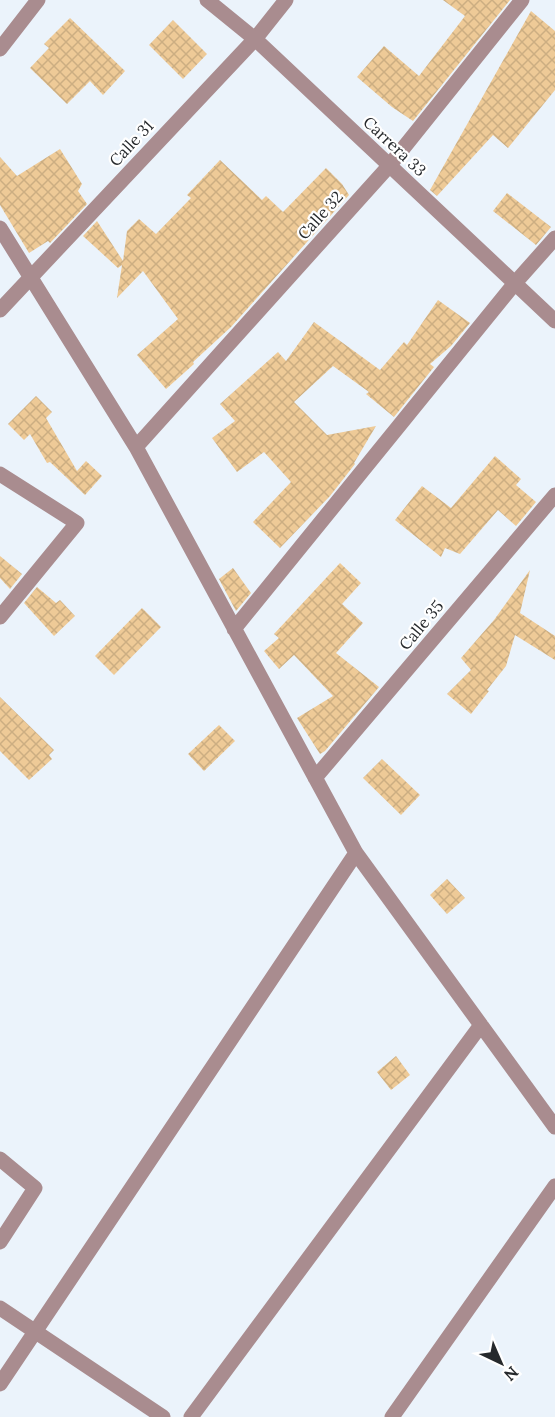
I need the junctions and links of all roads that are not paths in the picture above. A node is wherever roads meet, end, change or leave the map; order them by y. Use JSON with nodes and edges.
{"nodes":[{"id":1,"x":38,"y":0,"type":"edge"},
{"id":2,"x":207,"y":0,"type":"edge"},
{"id":3,"x":286,"y":0,"type":"edge"},
{"id":4,"x":522,"y":0,"type":"edge"},
{"id":5,"x":255,"y":39,"type":"junction"},
{"id":6,"x":0,"y":49,"type":"edge"},
{"id":7,"x":389,"y":165,"type":"junction"},
{"id":8,"x":0,"y":228,"type":"edge"},
{"id":9,"x":555,"y":238,"type":"edge"},
{"id":10,"x":31,"y":275,"type":"junction"},
{"id":11,"x":515,"y":283,"type":"junction"},
{"id":12,"x":0,"y":310,"type":"edge"},
{"id":13,"x":555,"y":321,"type":"edge"},
{"id":14,"x":136,"y":447,"type":"junction"},
{"id":15,"x":0,"y":474,"type":"edge"},
{"id":16,"x":555,"y":495,"type":"edge"},
{"id":17,"x":0,"y":617,"type":"edge"},
{"id":18,"x":234,"y":630,"type":"junction"},
{"id":19,"x":315,"y":778,"type":"junction"},
{"id":20,"x":356,"y":854,"type":"junction"},
{"id":21,"x":481,"y":1025,"type":"junction"},
{"id":22,"x":555,"y":1127,"type":"edge"},
{"id":23,"x":0,"y":1159,"type":"edge"},
{"id":24,"x":555,"y":1186,"type":"edge"},
{"id":25,"x":0,"y":1242,"type":"edge"},
{"id":26,"x":0,"y":1308,"type":"edge"},
{"id":27,"x":36,"y":1331,"type":"junction"},
{"id":28,"x":0,"y":1384,"type":"edge"},
{"id":29,"x":163,"y":1417,"type":"edge"},
{"id":30,"x":191,"y":1417,"type":"edge"},
{"id":31,"x":392,"y":1417,"type":"edge"}],
"edges":[{"from":1,"to":6,"type":"street"},
{"from":2,"to":5,"type":"street","name":"Carrera 33"},
{"from":3,"to":5,"type":"street","name":"Calle 31"},
{"from":4,"to":7,"type":"street","name":"Calle 32"},
{"from":5,"to":7,"type":"street","name":"Carrera 33"},
{"from":5,"to":10,"type":"street","name":"Calle 31"},
{"from":7,"to":11,"type":"street","name":"Carrera 33"},
{"from":7,"to":14,"type":"street","name":"Calle 32"},
{"from":8,"to":10,"type":"street"},
{"from":9,"to":11,"type":"street"},
{"from":10,"to":12,"type":"street","name":"Calle 31"},
{"from":10,"to":14,"type":"street"},
{"from":11,"to":13,"type":"street","name":"Carrera 33"},
{"from":11,"to":18,"type":"street"},
{"from":14,"to":18,"type":"street"},
{"from":15,"to":17,"type":"street"},
{"from":16,"to":19,"type":"street","name":"Calle 35"},
{"from":18,"to":19,"type":"street"},
{"from":19,"to":20,"type":"street"},
{"from":20,"to":21,"type":"street"},
{"from":20,"to":27,"type":"street"},
{"from":21,"to":22,"type":"street"},
{"from":21,"to":30,"type":"street"},
{"from":23,"to":25,"type":"street"},
{"from":24,"to":31,"type":"street"},
{"from":26,"to":27,"type":"street"},
{"from":27,"to":28,"type":"street"},
{"from":27,"to":29,"type":"street"}]}
